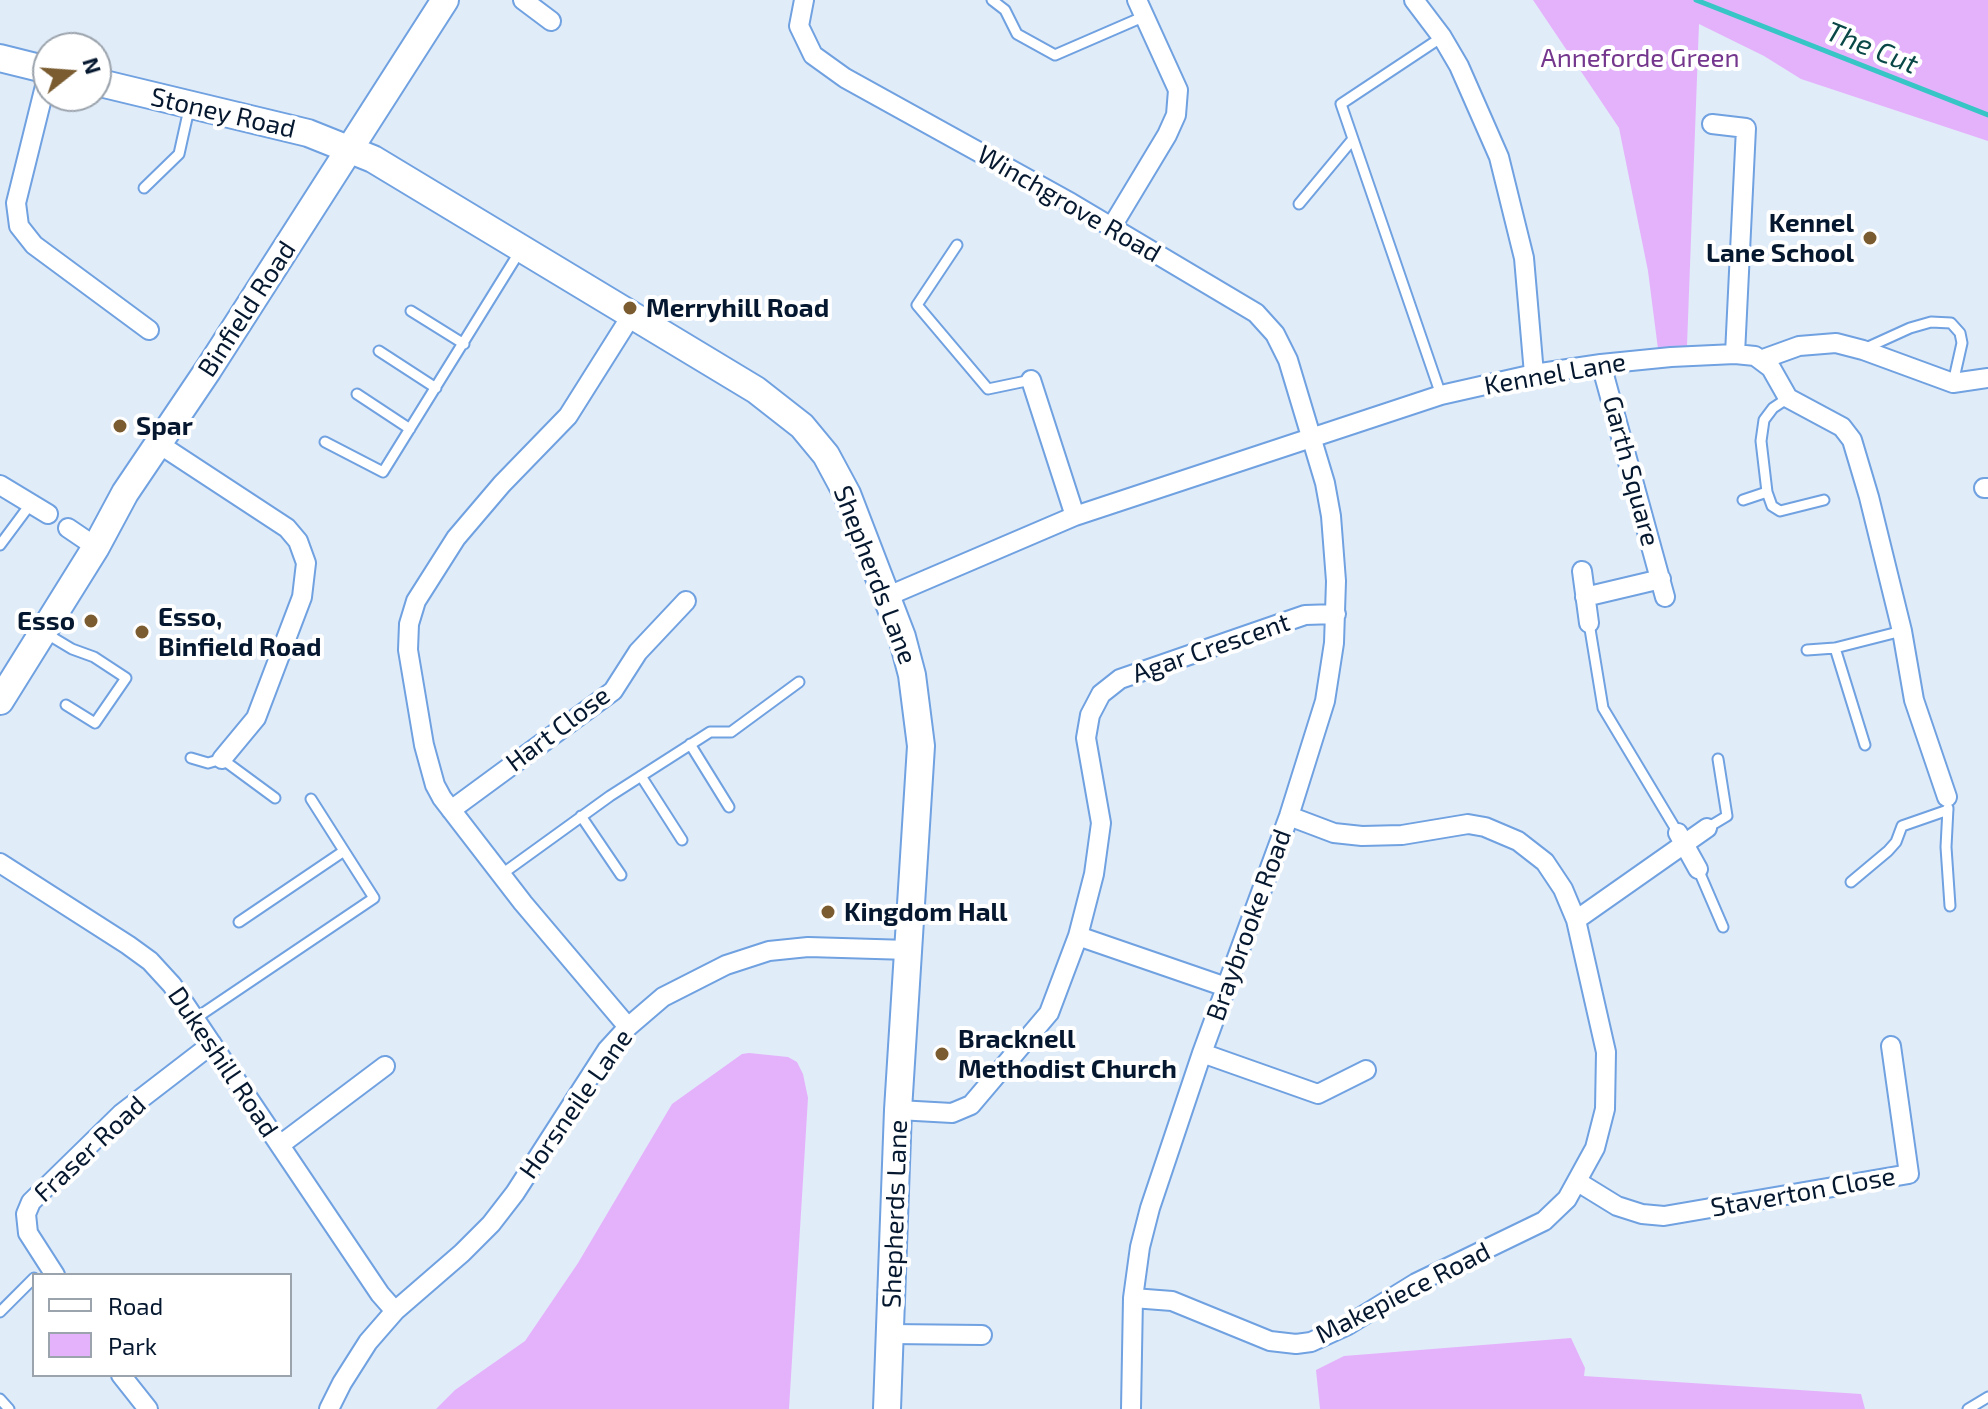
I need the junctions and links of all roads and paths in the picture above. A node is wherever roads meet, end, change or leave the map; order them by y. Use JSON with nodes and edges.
{"nodes":[{"id":1,"x":445,"y":0,"type":"edge"},
{"id":2,"x":523,"y":0,"type":"edge"},
{"id":3,"x":804,"y":0,"type":"edge"},
{"id":4,"x":992,"y":0,"type":"edge"},
{"id":5,"x":1414,"y":0,"type":"edge"},
{"id":6,"x":1141,"y":8,"type":"edge"},
{"id":7,"x":551,"y":21,"type":"dead end"},
{"id":8,"x":1442,"y":37,"type":"junction"},
{"id":9,"x":0,"y":58,"type":"edge"},
{"id":10,"x":32,"y":67,"type":"edge"},
{"id":11,"x":112,"y":86,"type":"edge"},
{"id":12,"x":190,"y":105,"type":"junction"},
{"id":13,"x":38,"y":112,"type":"edge"},
{"id":14,"x":1712,"y":124,"type":"dead end"},
{"id":15,"x":1353,"y":139,"type":"junction"},
{"id":16,"x":349,"y":149,"type":"junction"},
{"id":17,"x":144,"y":188,"type":"dead end"},
{"id":18,"x":1299,"y":204,"type":"dead end"},
{"id":19,"x":1111,"y":228,"type":"junction"},
{"id":20,"x":957,"y":245,"type":"dead end"},
{"id":21,"x":522,"y":248,"type":"junction"},
{"id":22,"x":411,"y":311,"type":"dead end"},
{"id":23,"x":631,"y":316,"type":"junction"},
{"id":24,"x":149,"y":330,"type":"dead end"},
{"id":25,"x":464,"y":344,"type":"junction"},
{"id":26,"x":1863,"y":350,"type":"junction"},
{"id":27,"x":379,"y":351,"type":"dead end"},
{"id":28,"x":1735,"y":354,"type":"junction"},
{"id":29,"x":1763,"y":359,"type":"junction"},
{"id":30,"x":1601,"y":364,"type":"junction"},
{"id":31,"x":1534,"y":374,"type":"junction"},
{"id":32,"x":1988,"y":378,"type":"edge"},
{"id":33,"x":1031,"y":380,"type":"joint"},
{"id":34,"x":1953,"y":383,"type":"junction"},
{"id":35,"x":436,"y":388,"type":"junction"},
{"id":36,"x":357,"y":394,"type":"dead end"},
{"id":37,"x":1441,"y":395,"type":"junction"},
{"id":38,"x":1788,"y":398,"type":"junction"},
{"id":39,"x":410,"y":429,"type":"junction"},
{"id":40,"x":1311,"y":438,"type":"junction"},
{"id":41,"x":325,"y":442,"type":"dead end"},
{"id":42,"x":159,"y":444,"type":"junction"},
{"id":43,"x":0,"y":485,"type":"edge"},
{"id":44,"x":1767,"y":492,"type":"junction"},
{"id":45,"x":1743,"y":500,"type":"dead end"},
{"id":46,"x":1824,"y":500,"type":"dead end"},
{"id":47,"x":32,"y":502,"type":"junction"},
{"id":48,"x":48,"y":514,"type":"dead end"},
{"id":49,"x":1075,"y":516,"type":"junction"},
{"id":50,"x":68,"y":528,"type":"dead end"},
{"id":51,"x":0,"y":545,"type":"edge"},
{"id":52,"x":96,"y":547,"type":"junction"},
{"id":53,"x":1582,"y":571,"type":"dead end"},
{"id":54,"x":888,"y":596,"type":"junction"},
{"id":55,"x":1585,"y":597,"type":"junction"},
{"id":56,"x":686,"y":601,"type":"dead end"},
{"id":57,"x":1336,"y":614,"type":"junction"},
{"id":58,"x":1589,"y":623,"type":"joint"},
{"id":59,"x":1902,"y":631,"type":"junction"},
{"id":60,"x":43,"y":632,"type":"junction"},
{"id":61,"x":1835,"y":648,"type":"junction"},
{"id":62,"x":1807,"y":650,"type":"dead end"},
{"id":63,"x":799,"y":682,"type":"dead end"},
{"id":64,"x":3,"y":689,"type":"edge"},
{"id":65,"x":66,"y":705,"type":"dead end"},
{"id":66,"x":690,"y":744,"type":"junction"},
{"id":67,"x":1865,"y":745,"type":"dead end"},
{"id":68,"x":191,"y":758,"type":"dead end"},
{"id":69,"x":222,"y":759,"type":"junction"},
{"id":70,"x":1718,"y":759,"type":"dead end"},
{"id":71,"x":641,"y":776,"type":"junction"},
{"id":72,"x":275,"y":798,"type":"dead end"},
{"id":73,"x":311,"y":799,"type":"dead end"},
{"id":74,"x":1948,"y":804,"type":"junction"},
{"id":75,"x":729,"y":807,"type":"dead end"},
{"id":76,"x":451,"y":810,"type":"junction"},
{"id":77,"x":581,"y":816,"type":"junction"},
{"id":78,"x":1289,"y":816,"type":"junction"},
{"id":79,"x":1707,"y":828,"type":"joint"},
{"id":80,"x":1681,"y":838,"type":"junction"},
{"id":81,"x":682,"y":840,"type":"dead end"},
{"id":82,"x":344,"y":851,"type":"junction"},
{"id":83,"x":0,"y":863,"type":"edge"},
{"id":84,"x":1698,"y":869,"type":"joint"},
{"id":85,"x":502,"y":874,"type":"junction"},
{"id":86,"x":621,"y":875,"type":"dead end"},
{"id":87,"x":1851,"y":882,"type":"dead end"},
{"id":88,"x":1950,"y":906,"type":"dead end"},
{"id":89,"x":1576,"y":920,"type":"junction"},
{"id":90,"x":239,"y":922,"type":"dead end"},
{"id":91,"x":1723,"y":927,"type":"dead end"},
{"id":92,"x":1078,"y":936,"type":"junction"},
{"id":93,"x":909,"y":950,"type":"junction"},
{"id":94,"x":1226,"y":987,"type":"junction"},
{"id":95,"x":196,"y":1018,"type":"junction"},
{"id":96,"x":628,"y":1027,"type":"junction"},
{"id":97,"x":212,"y":1044,"type":"junction"},
{"id":98,"x":1891,"y":1046,"type":"dead end"},
{"id":99,"x":1202,"y":1053,"type":"junction"},
{"id":100,"x":385,"y":1066,"type":"dead end"},
{"id":101,"x":1366,"y":1070,"type":"dead end"},
{"id":102,"x":898,"y":1110,"type":"junction"},
{"id":103,"x":280,"y":1145,"type":"junction"},
{"id":104,"x":1578,"y":1182,"type":"junction"},
{"id":105,"x":44,"y":1273,"type":"edge"},
{"id":106,"x":32,"y":1284,"type":"edge"},
{"id":107,"x":1133,"y":1298,"type":"junction"},
{"id":108,"x":395,"y":1311,"type":"junction"},
{"id":109,"x":0,"y":1312,"type":"edge"},
{"id":110,"x":891,"y":1334,"type":"junction"},
{"id":111,"x":982,"y":1335,"type":"dead end"},
{"id":112,"x":123,"y":1377,"type":"edge"},
{"id":113,"x":1988,"y":1397,"type":"edge"},
{"id":114,"x":0,"y":1399,"type":"edge"},
{"id":115,"x":9,"y":1409,"type":"edge"},
{"id":116,"x":148,"y":1409,"type":"edge"},
{"id":117,"x":329,"y":1409,"type":"edge"},
{"id":118,"x":887,"y":1409,"type":"edge"},
{"id":119,"x":1131,"y":1409,"type":"edge"},
{"id":120,"x":1968,"y":1409,"type":"edge"}],
"edges":[{"from":1,"to":16,"type":"street","name":"Binfield Road"},
{"from":2,"to":7,"type":"street"},
{"from":3,"to":19,"type":"street","name":"Winchgrove Road"},
{"from":4,"to":6,"type":"lane"},
{"from":5,"to":8,"type":"street"},
{"from":6,"to":19,"type":"street"},
{"from":8,"to":15,"type":"lane"},
{"from":8,"to":31,"type":"street"},
{"from":9,"to":10,"type":"street"},
{"from":11,"to":12,"type":"street","name":"Stoney Road"},
{"from":12,"to":16,"type":"street","name":"Stoney Road"},
{"from":12,"to":17,"type":"lane"},
{"from":13,"to":24,"type":"street"},
{"from":14,"to":28,"type":"street"},
{"from":15,"to":18,"type":"lane"},
{"from":15,"to":37,"type":"lane"},
{"from":16,"to":21,"type":"street","name":"Shepherds Lane"},
{"from":16,"to":42,"type":"street","name":"Binfield Road"},
{"from":19,"to":40,"type":"street","name":"Winchgrove Road"},
{"from":20,"to":33,"type":"lane"},
{"from":21,"to":23,"type":"street","name":"Shepherds Lane"},
{"from":21,"to":25,"type":"lane"},
{"from":22,"to":25,"type":"lane"},
{"from":23,"to":54,"type":"street","name":"Shepherds Lane"},
{"from":23,"to":76,"type":"street"},
{"from":25,"to":35,"type":"lane"},
{"from":26,"to":29,"type":"street"},
{"from":26,"to":34,"type":"street"},
{"from":26,"to":34,"type":"lane"},
{"from":27,"to":35,"type":"lane"},
{"from":28,"to":29,"type":"street","name":"Kennel Lane"},
{"from":28,"to":30,"type":"street","name":"Kennel Lane"},
{"from":29,"to":38,"type":"street"},
{"from":30,"to":31,"type":"street","name":"Kennel Lane"},
{"from":30,"to":55,"type":"street","name":"Garth Square"},
{"from":31,"to":37,"type":"street","name":"Kennel Lane"},
{"from":32,"to":34,"type":"street"},
{"from":33,"to":49,"type":"street"},
{"from":35,"to":39,"type":"lane"},
{"from":36,"to":39,"type":"lane"},
{"from":37,"to":40,"type":"street","name":"Kennel Lane"},
{"from":38,"to":44,"type":"lane"},
{"from":38,"to":59,"type":"street"},
{"from":39,"to":41,"type":"lane"},
{"from":40,"to":49,"type":"street","name":"Kennel Lane"},
{"from":40,"to":57,"type":"street","name":"Braybrooke Road"},
{"from":42,"to":52,"type":"street","name":"Binfield Road"},
{"from":42,"to":69,"type":"street"},
{"from":43,"to":47,"type":"street"},
{"from":44,"to":45,"type":"lane"},
{"from":44,"to":46,"type":"lane"},
{"from":47,"to":48,"type":"street"},
{"from":47,"to":51,"type":"lane"},
{"from":49,"to":54,"type":"street","name":"Kennel Lane"},
{"from":50,"to":52,"type":"street"},
{"from":52,"to":60,"type":"street","name":"Binfield Road"},
{"from":53,"to":55,"type":"street"},
{"from":54,"to":93,"type":"street","name":"Shepherds Lane"},
{"from":55,"to":58,"type":"street"},
{"from":56,"to":76,"type":"street","name":"Hart Close"},
{"from":57,"to":78,"type":"street","name":"Braybrooke Road"},
{"from":57,"to":92,"type":"street","name":"Agar Crescent"},
{"from":58,"to":80,"type":"lane"},
{"from":59,"to":61,"type":"lane"},
{"from":59,"to":74,"type":"street"},
{"from":60,"to":64,"type":"street","name":"Binfield Road"},
{"from":60,"to":65,"type":"lane"},
{"from":61,"to":62,"type":"lane"},
{"from":61,"to":67,"type":"lane"},
{"from":63,"to":66,"type":"lane"},
{"from":66,"to":71,"type":"lane"},
{"from":66,"to":75,"type":"lane"},
{"from":68,"to":69,"type":"lane"},
{"from":69,"to":72,"type":"lane"},
{"from":70,"to":79,"type":"lane"},
{"from":71,"to":77,"type":"lane"},
{"from":71,"to":81,"type":"lane"},
{"from":73,"to":82,"type":"lane"},
{"from":74,"to":87,"type":"lane"},
{"from":74,"to":88,"type":"lane"},
{"from":76,"to":85,"type":"street"},
{"from":77,"to":85,"type":"lane"},
{"from":77,"to":86,"type":"lane"},
{"from":78,"to":89,"type":"street","name":"Makepiece Road"},
{"from":78,"to":94,"type":"street","name":"Braybrooke Road"},
{"from":79,"to":80,"type":"street"},
{"from":80,"to":84,"type":"street"},
{"from":80,"to":89,"type":"street"},
{"from":82,"to":90,"type":"lane"},
{"from":82,"to":95,"type":"lane"},
{"from":83,"to":95,"type":"street","name":"Dukeshill Road"},
{"from":84,"to":91,"type":"lane"},
{"from":85,"to":96,"type":"street"},
{"from":89,"to":104,"type":"street","name":"Makepiece Road"},
{"from":92,"to":94,"type":"street"},
{"from":92,"to":102,"type":"street","name":"Agar Crescent"},
{"from":93,"to":96,"type":"street","name":"Horsneile Lane"},
{"from":93,"to":102,"type":"street","name":"Shepherds Lane"},
{"from":94,"to":99,"type":"street","name":"Braybrooke Road"},
{"from":95,"to":97,"type":"street","name":"Dukeshill Road"},
{"from":96,"to":108,"type":"street","name":"Horsneile Lane"},
{"from":97,"to":103,"type":"street","name":"Dukeshill Road"},
{"from":97,"to":105,"type":"street","name":"Fraser Road"},
{"from":98,"to":104,"type":"street","name":"Staverton Close"},
{"from":99,"to":101,"type":"street"},
{"from":99,"to":107,"type":"street","name":"Braybrooke Road"},
{"from":100,"to":103,"type":"street"},
{"from":102,"to":110,"type":"street","name":"Shepherds Lane"},
{"from":103,"to":108,"type":"street","name":"Dukeshill Road"},
{"from":104,"to":107,"type":"street","name":"Makepiece Road"},
{"from":106,"to":109,"type":"lane"},
{"from":107,"to":119,"type":"street","name":"Braybrooke Road"},
{"from":108,"to":117,"type":"street","name":"Horsneile Lane"},
{"from":110,"to":111,"type":"street"},
{"from":110,"to":118,"type":"street","name":"Shepherds Lane"},
{"from":112,"to":116,"type":"street"},
{"from":113,"to":120,"type":"lane"},
{"from":114,"to":115,"type":"lane"}]}
